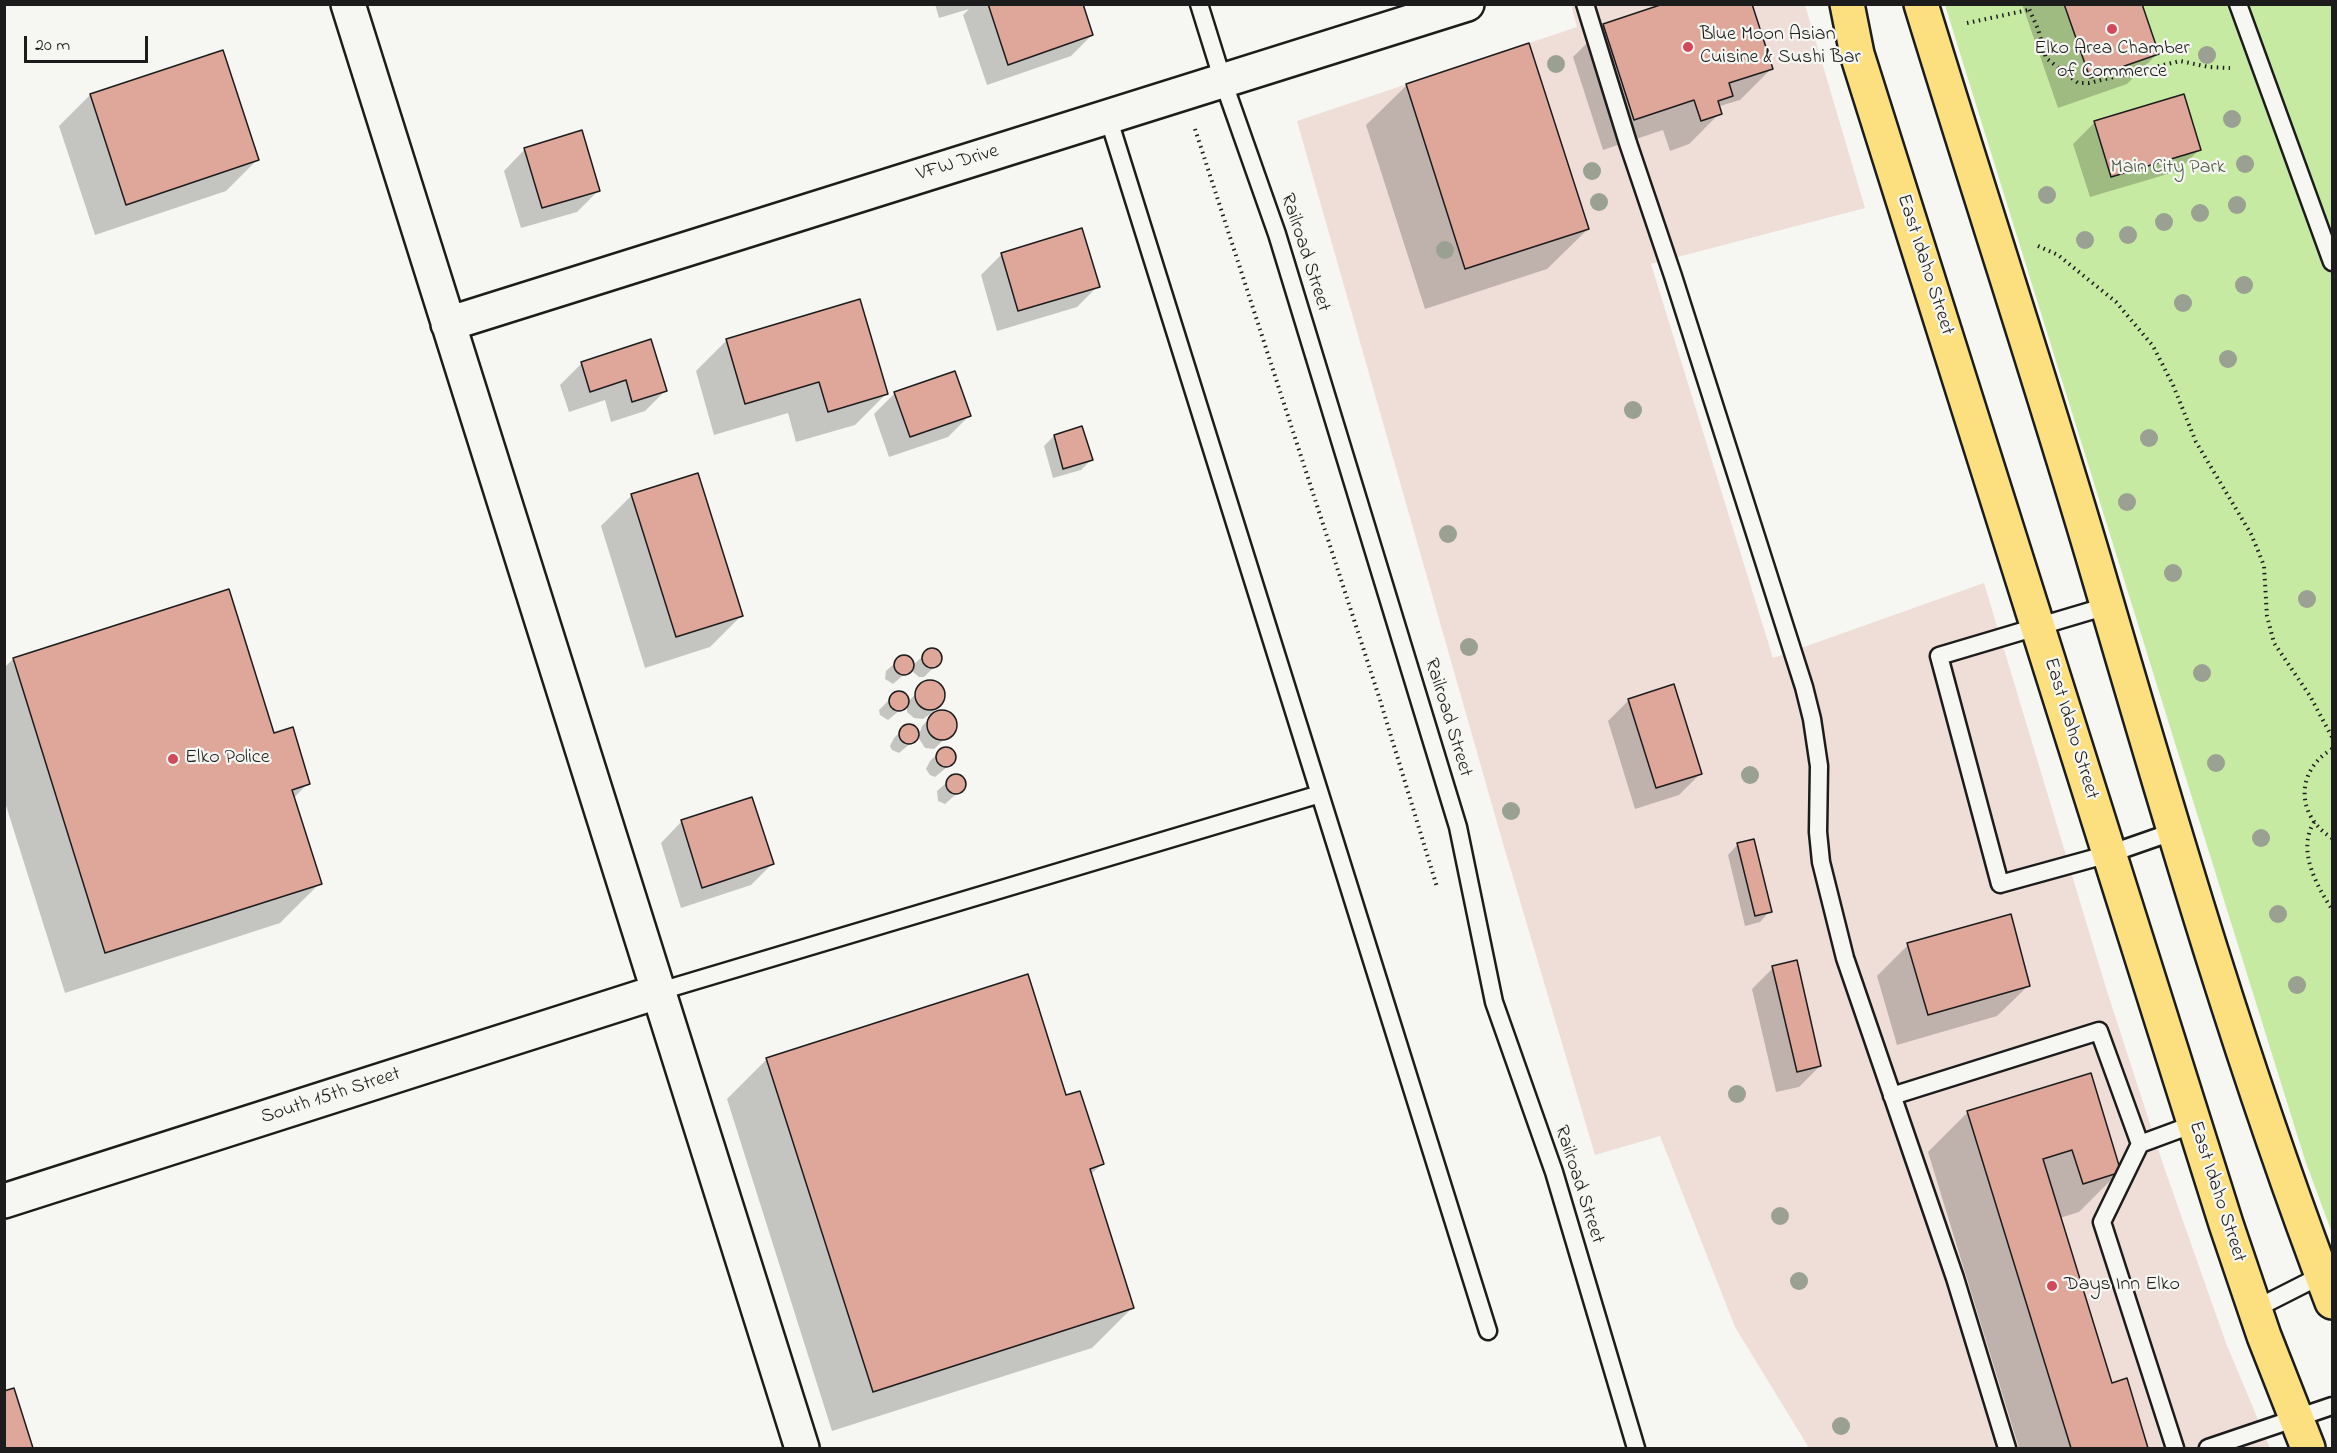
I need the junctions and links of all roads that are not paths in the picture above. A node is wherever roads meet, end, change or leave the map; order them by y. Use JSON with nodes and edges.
{"nodes":[{"id":1,"x":348,"y":4,"type":"edge"},
{"id":2,"x":1199,"y":4,"type":"edge"},
{"id":3,"x":1467,"y":4,"type":"edge"},
{"id":4,"x":1586,"y":4,"type":"edge"},
{"id":5,"x":1847,"y":4,"type":"edge"},
{"id":6,"x":1921,"y":4,"type":"edge"},
{"id":7,"x":2238,"y":4,"type":"edge"},
{"id":8,"x":1223,"y":81,"type":"junction"},
{"id":9,"x":1108,"y":117,"type":"junction"},
{"id":10,"x":2332,"y":262,"type":"edge"},
{"id":11,"x":448,"y":324,"type":"junction"},
{"id":12,"x":2107,"y":606,"type":"junction"},
{"id":13,"x":2038,"y":628,"type":"junction"},
{"id":14,"x":1320,"y":794,"type":"junction"},
{"id":15,"x":2175,"y":831,"type":"junction"},
{"id":16,"x":2109,"y":854,"type":"junction"},
{"id":17,"x":657,"y":992,"type":"junction"},
{"id":18,"x":1892,"y":1096,"type":"junction"},
{"id":19,"x":2194,"y":1124,"type":"junction"},
{"id":20,"x":2140,"y":1144,"type":"junction"},
{"id":21,"x":4,"y":1202,"type":"edge"},
{"id":22,"x":2329,"y":1282,"type":"edge"},
{"id":23,"x":2255,"y":1309,"type":"junction"},
{"id":24,"x":1488,"y":1331,"type":"dead end"},
{"id":25,"x":2332,"y":1406,"type":"edge"},
{"id":26,"x":2296,"y":1419,"type":"junction"},
{"id":27,"x":2245,"y":1443,"type":"edge"},
{"id":28,"x":802,"y":1449,"type":"edge"},
{"id":29,"x":1636,"y":1449,"type":"edge"},
{"id":30,"x":2007,"y":1449,"type":"edge"},
{"id":31,"x":2175,"y":1449,"type":"edge"},
{"id":32,"x":2208,"y":1449,"type":"edge"},
{"id":33,"x":2308,"y":1449,"type":"edge"}],
"edges":[{"from":1,"to":11,"type":"street"},
{"from":2,"to":8,"type":"lane","name":"Railroad Street"},
{"from":3,"to":8,"type":"street","name":"VFW Drive"},
{"from":4,"to":18,"type":"lane"},
{"from":5,"to":13,"type":"main road","name":"East Idaho Street"},
{"from":6,"to":12,"type":"main road"},
{"from":7,"to":10,"type":"lane"},
{"from":8,"to":9,"type":"street","name":"VFW Drive"},
{"from":8,"to":29,"type":"lane","name":"Railroad Street"},
{"from":9,"to":11,"type":"street","name":"VFW Drive"},
{"from":9,"to":14,"type":"lane"},
{"from":11,"to":17,"type":"street"},
{"from":12,"to":13,"type":"lane"},
{"from":12,"to":15,"type":"main road"},
{"from":13,"to":16,"type":"main road","name":"East Idaho Street"},
{"from":13,"to":16,"type":"lane"},
{"from":14,"to":17,"type":"lane"},
{"from":14,"to":24,"type":"lane"},
{"from":15,"to":16,"type":"lane"},
{"from":15,"to":22,"type":"main road"},
{"from":16,"to":19,"type":"main road","name":"East Idaho Street"},
{"from":17,"to":21,"type":"street","name":"South 15th Street"},
{"from":17,"to":28,"type":"street"},
{"from":18,"to":20,"type":"lane"},
{"from":18,"to":30,"type":"lane"},
{"from":19,"to":20,"type":"lane"},
{"from":19,"to":23,"type":"main road","name":"East Idaho Street"},
{"from":20,"to":31,"type":"lane"},
{"from":22,"to":23,"type":"lane"},
{"from":23,"to":26,"type":"main road","name":"East Idaho Street"},
{"from":25,"to":26,"type":"lane"},
{"from":26,"to":27,"type":"lane"},
{"from":26,"to":33,"type":"main road","name":"East Idaho Street"},
{"from":27,"to":32,"type":"lane"}]}
